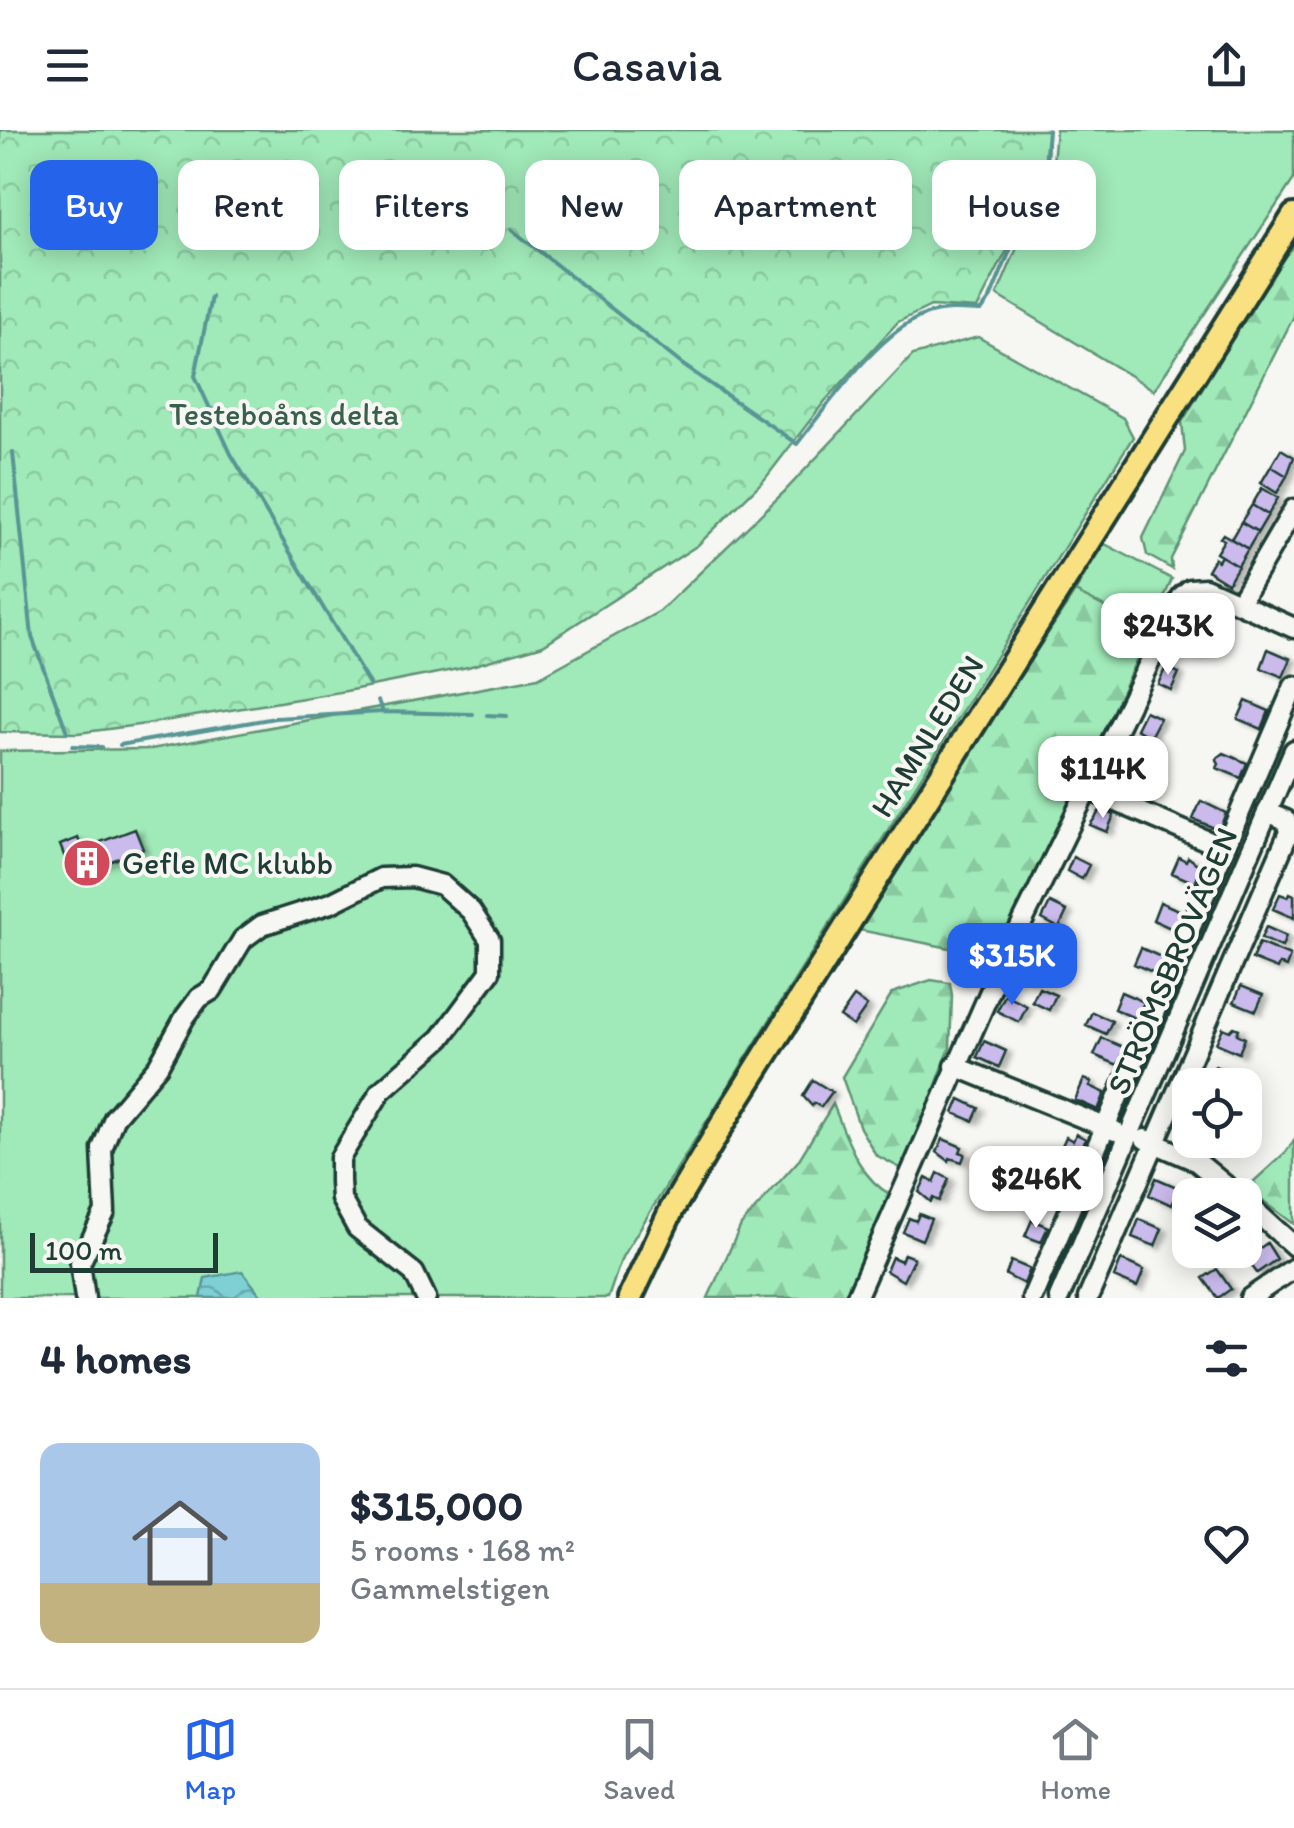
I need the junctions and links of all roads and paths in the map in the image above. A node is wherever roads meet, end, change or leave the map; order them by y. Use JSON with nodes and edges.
{"nodes":[{"id":1,"x":1294,"y":216,"type":"edge"},
{"id":2,"x":1294,"y":508,"type":"edge"},
{"id":3,"x":1239,"y":603,"type":"junction"},
{"id":4,"x":1294,"y":628,"type":"edge"},
{"id":5,"x":1294,"y":686,"type":"edge"},
{"id":6,"x":1294,"y":750,"type":"edge"},
{"id":7,"x":1088,"y":790,"type":"junction"},
{"id":8,"x":1267,"y":812,"type":"junction"},
{"id":9,"x":1224,"y":848,"type":"junction"},
{"id":10,"x":955,"y":1066,"type":"junction"},
{"id":11,"x":1104,"y":1128,"type":"junction"},
{"id":12,"x":1130,"y":1136,"type":"junction"},
{"id":13,"x":1156,"y":1142,"type":"junction"},
{"id":14,"x":1216,"y":1178,"type":"edge"},
{"id":15,"x":1262,"y":1217,"type":"edge"},
{"id":16,"x":1294,"y":1246,"type":"edge"},
{"id":17,"x":1294,"y":1268,"type":"edge"},
{"id":18,"x":85,"y":1298,"type":"edge"},
{"id":19,"x":426,"y":1298,"type":"edge"},
{"id":20,"x":630,"y":1298,"type":"edge"},
{"id":21,"x":856,"y":1298,"type":"edge"},
{"id":22,"x":1032,"y":1298,"type":"edge"},
{"id":23,"x":1060,"y":1298,"type":"edge"},
{"id":24,"x":1088,"y":1298,"type":"edge"},
{"id":25,"x":1250,"y":1298,"type":"edge"}],
"edges":[{"from":1,"to":20,"type":"main road","name":"HAMNLEDEN"},
{"from":2,"to":3,"type":"street"},
{"from":3,"to":4,"type":"street"},
{"from":3,"to":7,"type":"street"},
{"from":5,"to":9,"type":"street","name":"STRÖMSBROVÄGEN"},
{"from":6,"to":8,"type":"street","name":"STRÖMSBROVÄGEN"},
{"from":7,"to":9,"type":"street"},
{"from":7,"to":10,"type":"street"},
{"from":8,"to":12,"type":"street","name":"STRÖMSBROVÄGEN"},
{"from":8,"to":13,"type":"street","name":"STRÖMSBROVÄGEN"},
{"from":9,"to":11,"type":"street","name":"STRÖMSBROVÄGEN"},
{"from":10,"to":11,"type":"street"},
{"from":10,"to":21,"type":"street"},
{"from":11,"to":12,"type":"street"},
{"from":11,"to":22,"type":"street","name":"STRÖMSBROVÄGEN"},
{"from":12,"to":13,"type":"street"},
{"from":12,"to":23,"type":"street","name":"STRÖMSBROVÄGEN"},
{"from":13,"to":14,"type":"street"},
{"from":13,"to":24,"type":"street","name":"STRÖMSBROVÄGEN"},
{"from":15,"to":16,"type":"street"},
{"from":17,"to":25,"type":"street"},
{"from":18,"to":19,"type":"street"}]}
